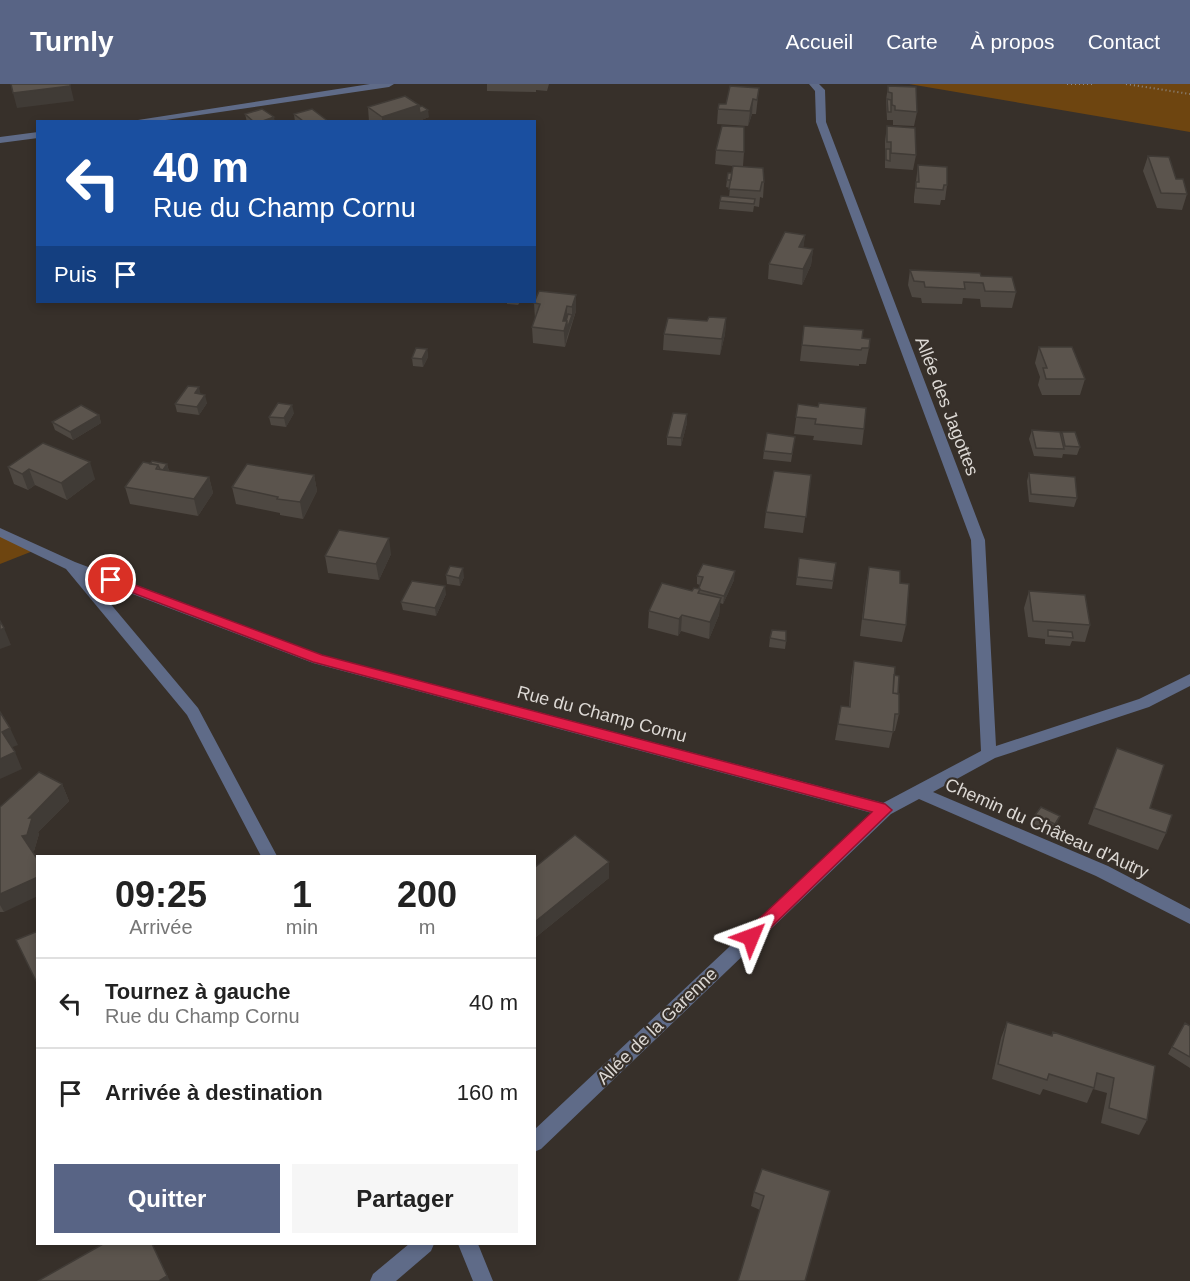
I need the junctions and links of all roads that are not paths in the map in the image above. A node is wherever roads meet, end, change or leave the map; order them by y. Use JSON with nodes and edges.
{"nodes":[{"id":1,"x":389,"y":84,"type":"edge"},
{"id":2,"x":814,"y":84,"type":"edge"},
{"id":3,"x":143,"y":120,"type":"edge"},
{"id":4,"x":36,"y":135,"type":"edge"},
{"id":5,"x":0,"y":140,"type":"edge"},
{"id":6,"x":0,"y":532,"type":"edge"},
{"id":7,"x":70,"y":565,"type":"junction"},
{"id":8,"x":1190,"y":679,"type":"edge"},
{"id":9,"x":989,"y":754,"type":"junction"},
{"id":10,"x":918,"y":792,"type":"junction"},
{"id":11,"x":885,"y":810,"type":"junction"},
{"id":12,"x":268,"y":855,"type":"edge"},
{"id":13,"x":1190,"y":917,"type":"edge"},
{"id":14,"x":536,"y":1141,"type":"edge"},
{"id":15,"x":423,"y":1245,"type":"edge"},
{"id":16,"x":468,"y":1245,"type":"edge"},
{"id":17,"x":380,"y":1281,"type":"edge"},
{"id":18,"x":483,"y":1281,"type":"edge"}],
"edges":[{"from":1,"to":3,"type":"street"},
{"from":2,"to":9,"type":"street","name":"Allée des Jagottes"},
{"from":4,"to":5,"type":"street"},
{"from":6,"to":7,"type":"street","name":"Rue du Champ Cornu"},
{"from":7,"to":11,"type":"street","name":"Rue du Champ Cornu"},
{"from":7,"to":12,"type":"street"},
{"from":8,"to":9,"type":"street"},
{"from":9,"to":10,"type":"street"},
{"from":10,"to":11,"type":"street"},
{"from":10,"to":13,"type":"street","name":"Chemin du Château d'Autry"},
{"from":11,"to":14,"type":"street","name":"Allée de la Garenne"},
{"from":15,"to":17,"type":"street"},
{"from":16,"to":18,"type":"street"}]}
